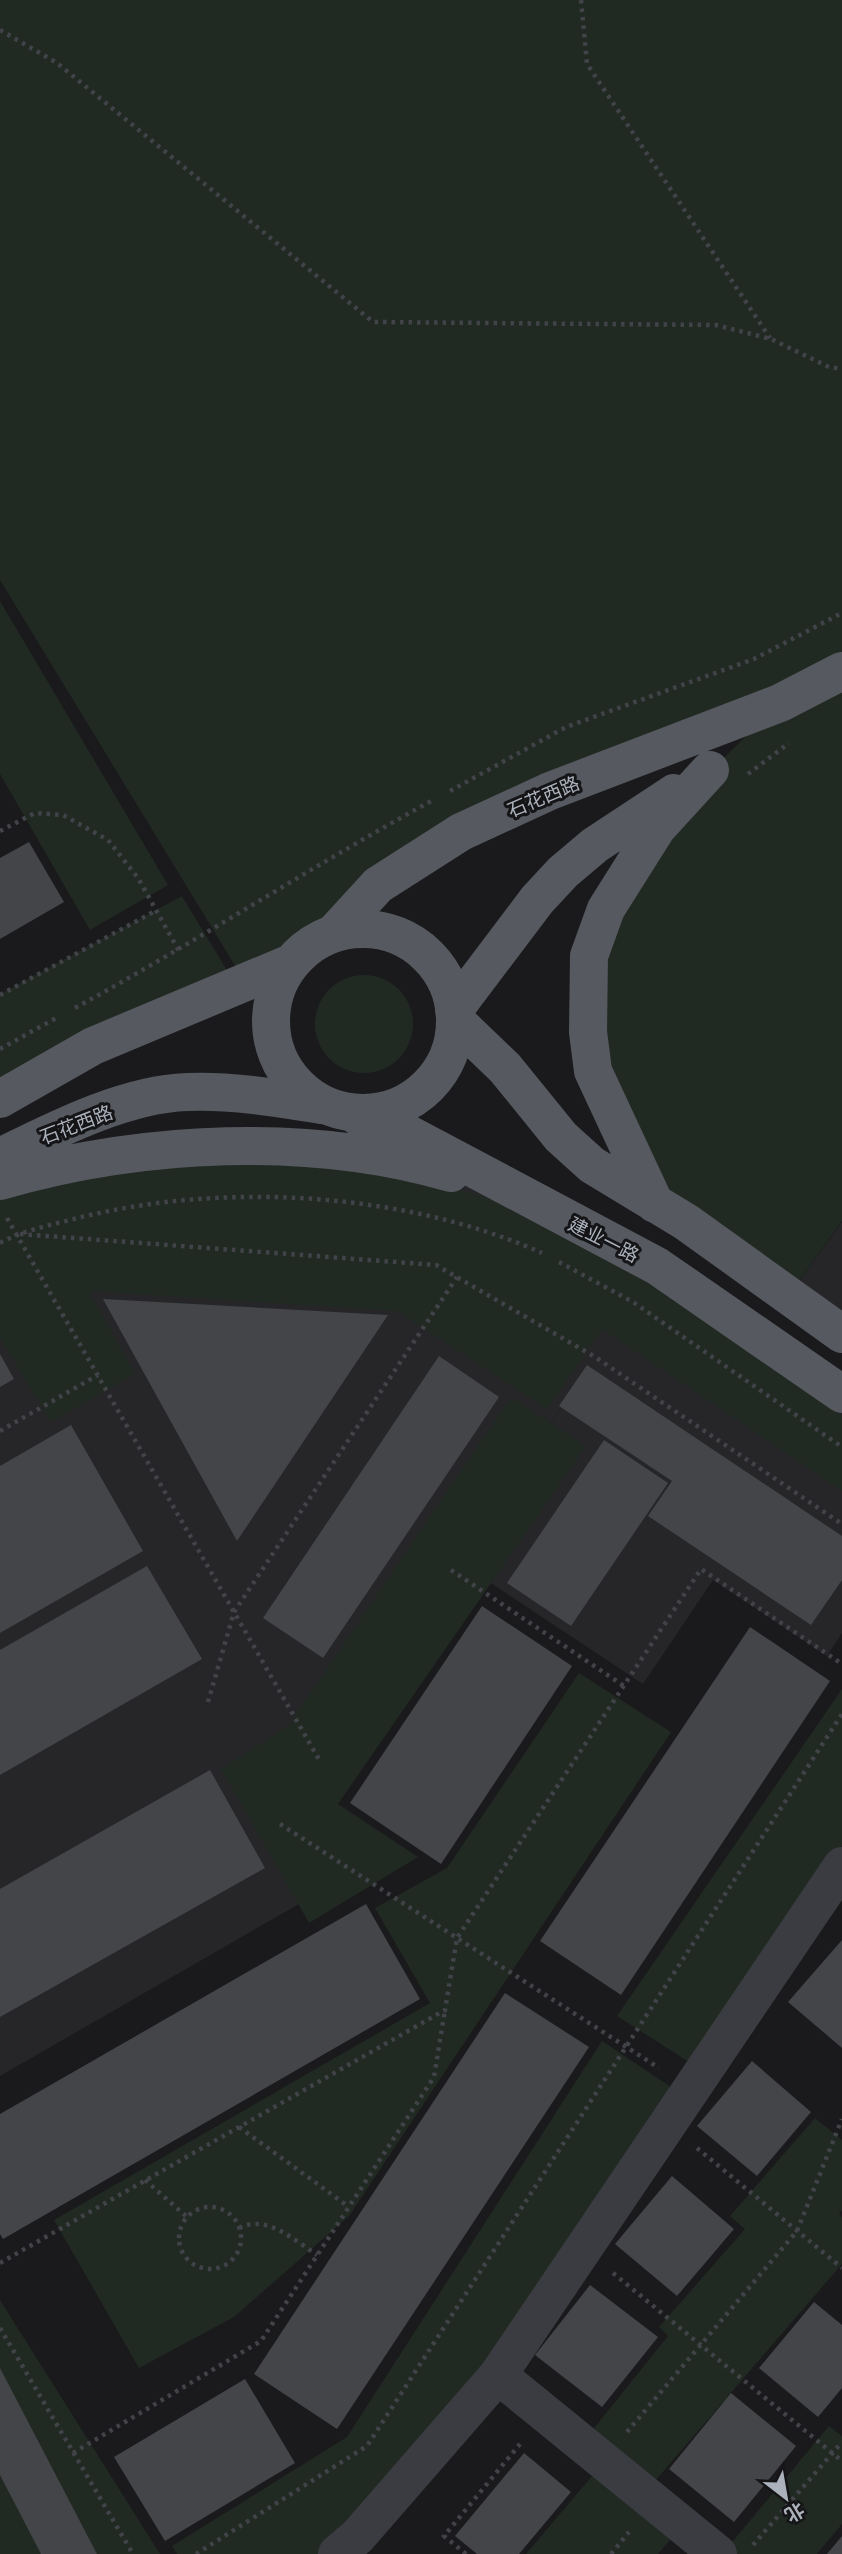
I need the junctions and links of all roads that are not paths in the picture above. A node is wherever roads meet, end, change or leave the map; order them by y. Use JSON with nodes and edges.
{"nodes":[{"id":1,"x":842,"y":671,"type":"edge"},
{"id":2,"x":790,"y":719,"type":"junction"},
{"id":3,"x":724,"y":776,"type":"junction"},
{"id":4,"x":334,"y":933,"type":"junction"},
{"id":5,"x":291,"y":963,"type":"junction"},
{"id":6,"x":455,"y":1015,"type":"junction"},
{"id":7,"x":0,"y":1099,"type":"edge"},
{"id":8,"x":335,"y":1109,"type":"junction"},
{"id":9,"x":0,"y":1157,"type":"edge"},
{"id":10,"x":520,"y":1193,"type":"junction"},
{"id":11,"x":3,"y":1198,"type":"edge"},
{"id":12,"x":654,"y":1204,"type":"junction"},
{"id":13,"x":842,"y":1334,"type":"edge"},
{"id":14,"x":842,"y":1394,"type":"edge"},
{"id":15,"x":842,"y":1866,"type":"edge"},
{"id":16,"x":498,"y":2375,"type":"junction"},
{"id":17,"x":337,"y":2554,"type":"edge"},
{"id":18,"x":718,"y":2554,"type":"edge"}],
"edges":[{"from":1,"to":2,"type":"main road","name":"石花西路"},
{"from":2,"to":3,"type":"main road","name":"石花西路"},
{"from":2,"to":4,"type":"main road","name":"石花西路"},
{"from":3,"to":6,"type":"main road","name":"石花西路"},
{"from":3,"to":12,"type":"main road"},
{"from":4,"to":5,"type":"main road"},
{"from":4,"to":6,"type":"main road"},
{"from":5,"to":7,"type":"main road"},
{"from":5,"to":8,"type":"main road"},
{"from":6,"to":8,"type":"main road"},
{"from":6,"to":12,"type":"main road"},
{"from":8,"to":9,"type":"main road","name":"石花西路"},
{"from":8,"to":10,"type":"main road","name":"建业一路"},
{"from":10,"to":11,"type":"main road"},
{"from":10,"to":14,"type":"main road","name":"建业一路"},
{"from":12,"to":13,"type":"main road"},
{"from":15,"to":16,"type":"street"},
{"from":16,"to":17,"type":"street"},
{"from":16,"to":18,"type":"street"}]}
